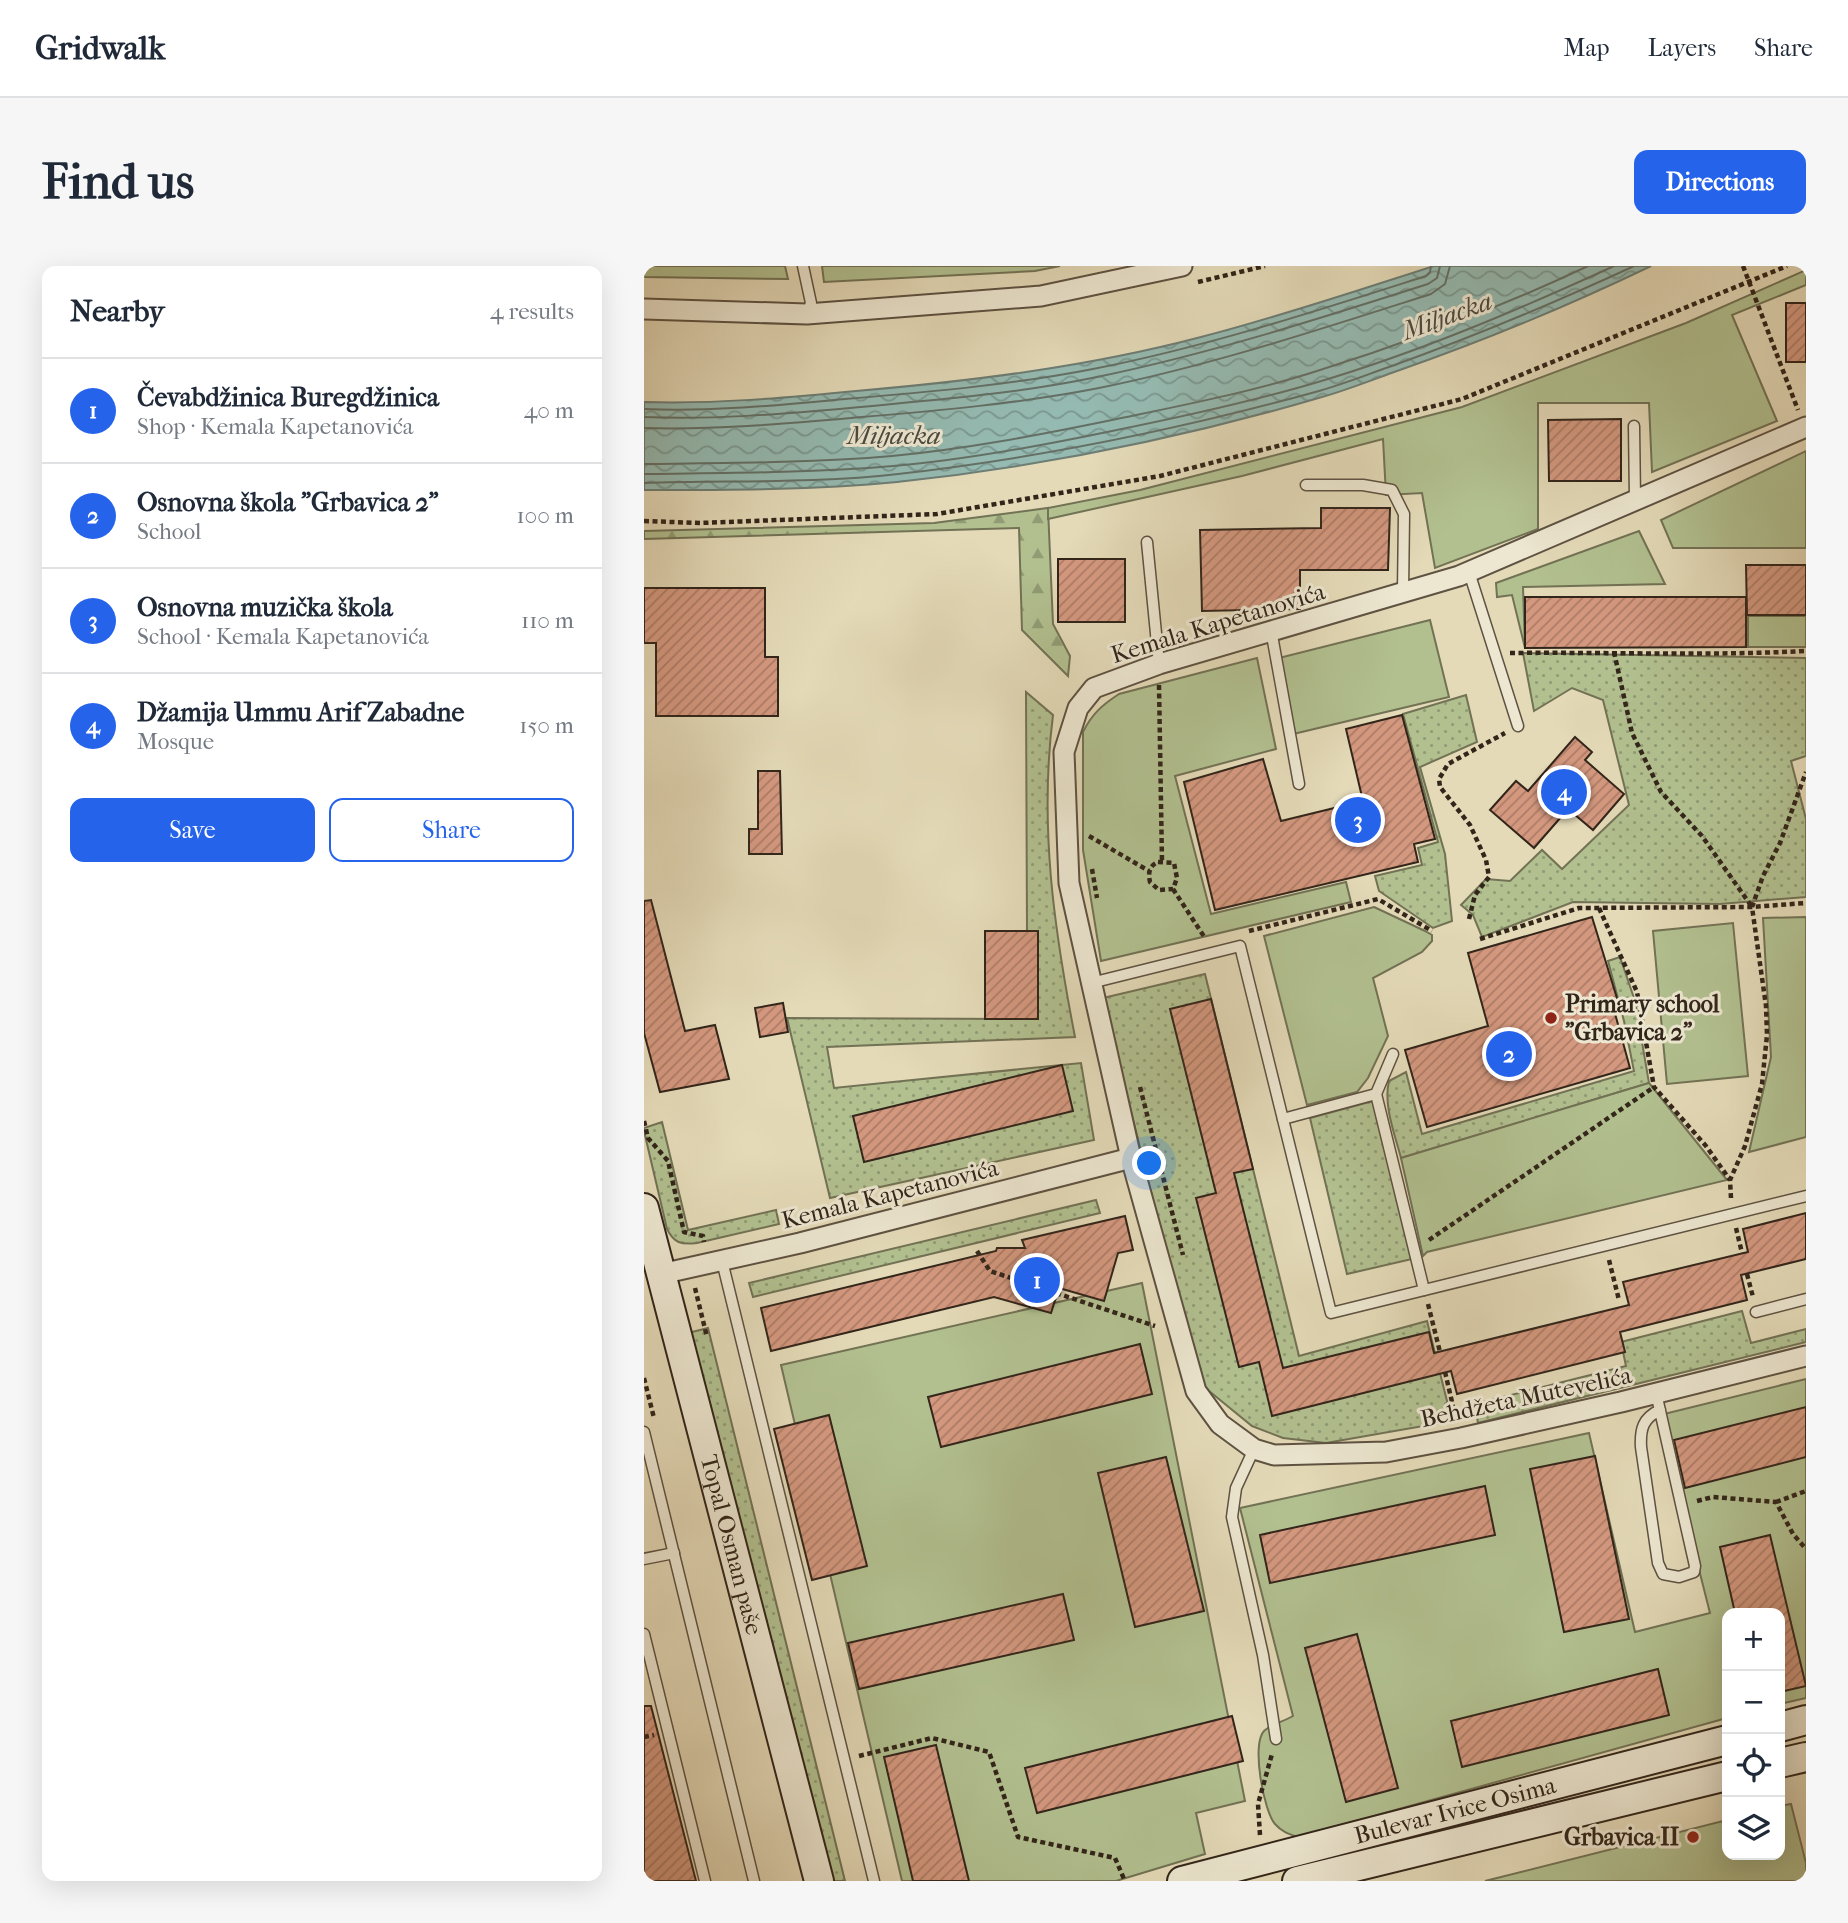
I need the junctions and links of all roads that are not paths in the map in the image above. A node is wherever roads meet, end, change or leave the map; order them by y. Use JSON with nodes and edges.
{"nodes":[{"id":1,"x":803,"y":266,"type":"edge"},
{"id":2,"x":1182,"y":266,"type":"edge"},
{"id":3,"x":644,"y":309,"type":"edge"},
{"id":4,"x":807,"y":314,"type":"junction"},
{"id":5,"x":1634,"y":426,"type":"dead end"},
{"id":6,"x":1805,"y":427,"type":"edge"},
{"id":7,"x":1306,"y":485,"type":"dead end"},
{"id":8,"x":1635,"y":500,"type":"junction"},
{"id":9,"x":1147,"y":542,"type":"dead end"},
{"id":10,"x":1469,"y":572,"type":"junction"},
{"id":11,"x":1404,"y":592,"type":"junction"},
{"id":12,"x":1271,"y":630,"type":"junction"},
{"id":13,"x":1159,"y":664,"type":"junction"},
{"id":14,"x":1518,"y":726,"type":"road end"},
{"id":15,"x":1299,"y":784,"type":"dead end"},
{"id":16,"x":1090,"y":983,"type":"junction"},
{"id":17,"x":1393,"y":1054,"type":"dead end"},
{"id":18,"x":1376,"y":1094,"type":"junction"},
{"id":19,"x":1283,"y":1119,"type":"junction"},
{"id":20,"x":1131,"y":1158,"type":"junction"},
{"id":21,"x":1806,"y":1196,"type":"edge"},
{"id":22,"x":644,"y":1208,"type":"edge"},
{"id":23,"x":722,"y":1261,"type":"junction"},
{"id":24,"x":661,"y":1274,"type":"junction"},
{"id":25,"x":1424,"y":1290,"type":"junction"},
{"id":26,"x":1806,"y":1299,"type":"edge"},
{"id":27,"x":1756,"y":1312,"type":"road end"},
{"id":28,"x":1806,"y":1356,"type":"edge"},
{"id":29,"x":1658,"y":1401,"type":"junction"},
{"id":30,"x":644,"y":1432,"type":"edge"},
{"id":31,"x":1254,"y":1449,"type":"junction"},
{"id":32,"x":674,"y":1553,"type":"junction"},
{"id":33,"x":644,"y":1559,"type":"edge"},
{"id":34,"x":644,"y":1634,"type":"edge"},
{"id":35,"x":1806,"y":1720,"type":"edge"},
{"id":36,"x":1785,"y":1726,"type":"edge"},
{"id":37,"x":1276,"y":1739,"type":"road end"},
{"id":38,"x":1722,"y":1742,"type":"edge"},
{"id":39,"x":1806,"y":1757,"type":"edge"},
{"id":40,"x":1785,"y":1762,"type":"edge"},
{"id":41,"x":1722,"y":1777,"type":"edge"},
{"id":42,"x":752,"y":1880,"type":"edge"},
{"id":43,"x":705,"y":1881,"type":"edge"},
{"id":44,"x":819,"y":1881,"type":"edge"},
{"id":45,"x":874,"y":1881,"type":"edge"},
{"id":46,"x":1182,"y":1881,"type":"edge"},
{"id":47,"x":1297,"y":1881,"type":"edge"}],
"edges":[{"from":1,"to":4,"type":"lane"},
{"from":2,"to":4,"type":"street"},
{"from":3,"to":4,"type":"street"},
{"from":5,"to":8,"type":"lane"},
{"from":6,"to":8,"type":"street","name":"Kemala Kapetanovića"},
{"from":7,"to":11,"type":"lane"},
{"from":8,"to":10,"type":"street","name":"Kemala Kapetanovića"},
{"from":9,"to":13,"type":"lane"},
{"from":10,"to":11,"type":"street","name":"Kemala Kapetanovića"},
{"from":10,"to":14,"type":"lane"},
{"from":11,"to":12,"type":"street","name":"Kemala Kapetanovića"},
{"from":12,"to":13,"type":"street","name":"Kemala Kapetanovića"},
{"from":12,"to":15,"type":"lane"},
{"from":13,"to":16,"type":"street","name":"Kemala Kapetanovića"},
{"from":16,"to":19,"type":"lane"},
{"from":16,"to":20,"type":"street","name":"Kemala Kapetanovića"},
{"from":17,"to":18,"type":"lane"},
{"from":18,"to":19,"type":"lane"},
{"from":18,"to":25,"type":"lane"},
{"from":19,"to":25,"type":"lane"},
{"from":20,"to":23,"type":"street","name":"Kemala Kapetanovića"},
{"from":20,"to":31,"type":"street","name":"Kemala Kapetanovića"},
{"from":21,"to":25,"type":"lane"},
{"from":22,"to":24,"type":"main road","name":"Topal Osman paše"},
{"from":23,"to":24,"type":"street","name":"Kemala Kapetanovića"},
{"from":23,"to":45,"type":"lane"},
{"from":24,"to":44,"type":"main road","name":"Topal Osman paše"},
{"from":26,"to":27,"type":"lane"},
{"from":28,"to":29,"type":"street","name":"Behdžeta Mutevelića"},
{"from":29,"to":29,"type":"lane"},
{"from":29,"to":31,"type":"street","name":"Behdžeta Mutevelića"},
{"from":30,"to":32,"type":"lane"},
{"from":31,"to":37,"type":"lane"},
{"from":32,"to":33,"type":"lane"},
{"from":32,"to":42,"type":"lane"},
{"from":34,"to":43,"type":"lane"},
{"from":35,"to":36,"type":"main road"},
{"from":38,"to":46,"type":"main road","name":"Bulevar Ivice Osima"},
{"from":39,"to":40,"type":"main road"},
{"from":41,"to":47,"type":"main road","name":"Bulevar Ivice Osima"}]}
